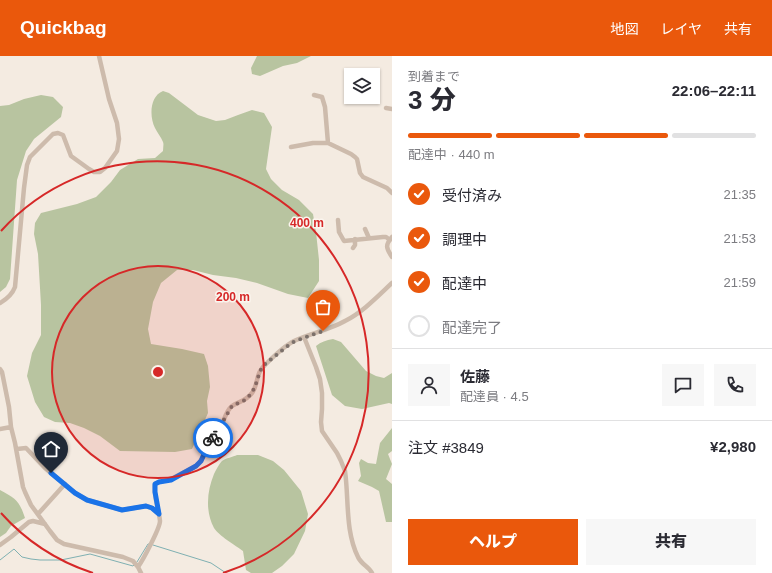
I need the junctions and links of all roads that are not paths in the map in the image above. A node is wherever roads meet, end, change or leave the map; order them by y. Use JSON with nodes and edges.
{"nodes":[{"id":1,"x":99,"y":56,"type":"edge"},
{"id":2,"x":314,"y":95,"type":"dead end"},
{"id":3,"x":386,"y":108,"type":"dead end"},
{"id":4,"x":392,"y":109,"type":"edge"},
{"id":5,"x":328,"y":143,"type":"junction"},
{"id":6,"x":292,"y":147,"type":"dead end"},
{"id":7,"x":392,"y":193,"type":"edge"},
{"id":8,"x":338,"y":220,"type":"dead end"},
{"id":9,"x":365,"y":229,"type":"dead end"},
{"id":10,"x":369,"y":238,"type":"junction"},
{"id":11,"x":355,"y":239,"type":"junction"},
{"id":12,"x":390,"y":240,"type":"edge"},
{"id":13,"x":353,"y":248,"type":"dead end"},
{"id":14,"x":392,"y":257,"type":"edge"},
{"id":15,"x":392,"y":282,"type":"edge"},
{"id":16,"x":0,"y":302,"type":"edge"},
{"id":17,"x":304,"y":337,"type":"junction"},
{"id":18,"x":0,"y":369,"type":"edge"},
{"id":19,"x":11,"y":427,"type":"junction"},
{"id":20,"x":0,"y":429,"type":"edge"},
{"id":21,"x":17,"y":449,"type":"junction"},
{"id":22,"x":65,"y":484,"type":"junction"},
{"id":23,"x":38,"y":514,"type":"junction"},
{"id":24,"x":159,"y":514,"type":"junction"},
{"id":25,"x":45,"y":524,"type":"junction"},
{"id":26,"x":0,"y":545,"type":"edge"},
{"id":27,"x":138,"y":567,"type":"junction"},
{"id":28,"x":141,"y":573,"type":"edge"},
{"id":29,"x":372,"y":573,"type":"edge"}],
"edges":[{"from":1,"to":16,"type":"street"},
{"from":2,"to":5,"type":"street"},
{"from":3,"to":4,"type":"street"},
{"from":5,"to":6,"type":"street"},
{"from":5,"to":7,"type":"street"},
{"from":8,"to":11,"type":"street"},
{"from":9,"to":10,"type":"street"},
{"from":10,"to":11,"type":"street"},
{"from":10,"to":12,"type":"street"},
{"from":11,"to":13,"type":"street"},
{"from":12,"to":14,"type":"street"},
{"from":15,"to":17,"type":"street"},
{"from":17,"to":24,"type":"street"},
{"from":17,"to":29,"type":"street"},
{"from":18,"to":19,"type":"street"},
{"from":19,"to":20,"type":"street"},
{"from":19,"to":21,"type":"street"},
{"from":21,"to":22,"type":"street"},
{"from":21,"to":23,"type":"street"},
{"from":22,"to":23,"type":"street"},
{"from":22,"to":24,"type":"street"},
{"from":23,"to":25,"type":"street"},
{"from":24,"to":27,"type":"street"},
{"from":25,"to":26,"type":"street"},
{"from":25,"to":27,"type":"street"},
{"from":27,"to":28,"type":"street"}]}
